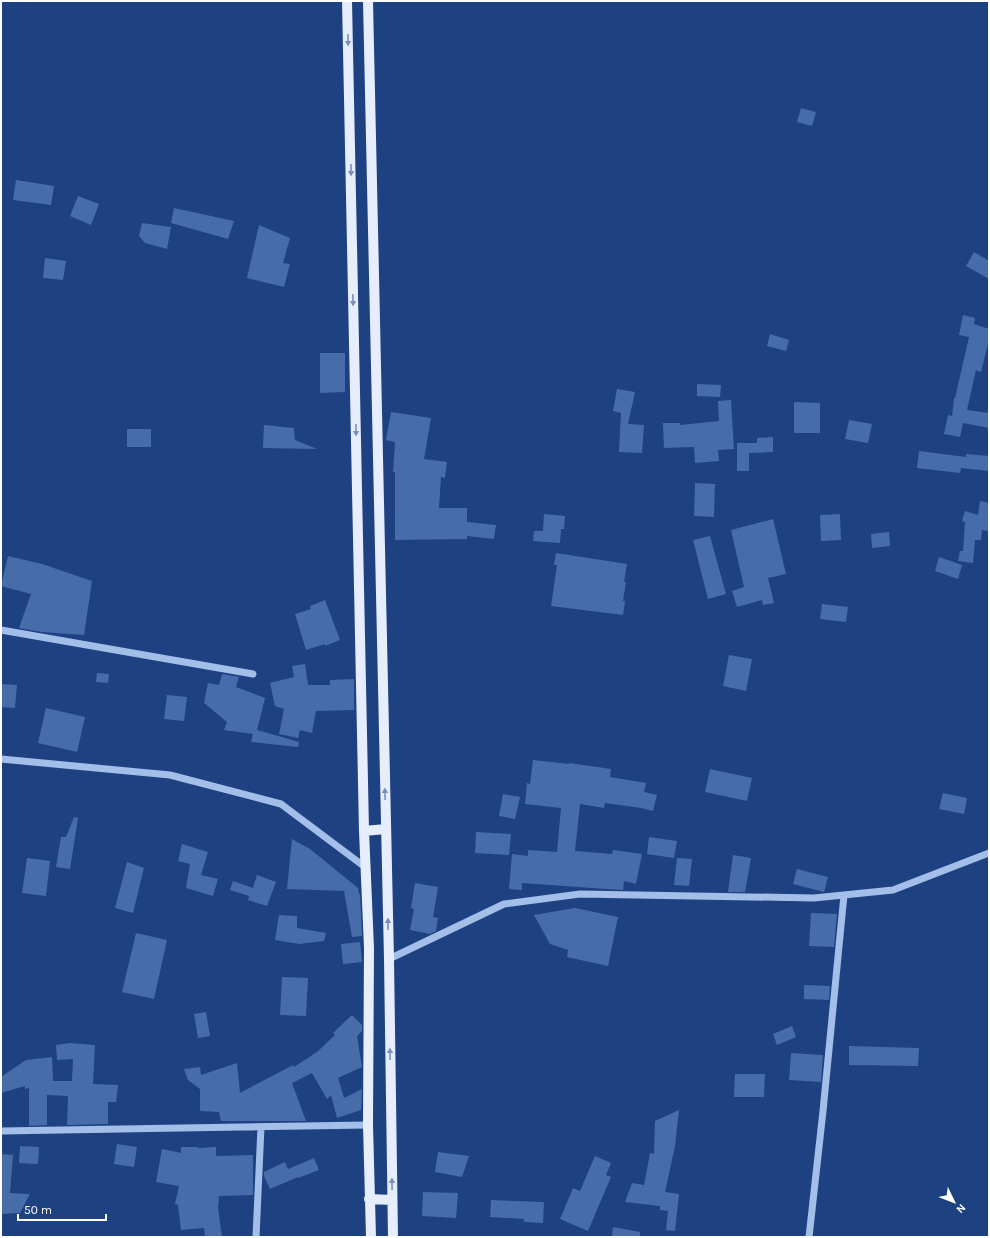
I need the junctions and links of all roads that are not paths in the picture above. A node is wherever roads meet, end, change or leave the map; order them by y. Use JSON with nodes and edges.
{"nodes":[{"id":1,"x":347,"y":1,"type":"edge"},
{"id":2,"x":368,"y":1,"type":"edge"},
{"id":3,"x":1,"y":630,"type":"edge"},
{"id":4,"x":252,"y":674,"type":"dead end"},
{"id":5,"x":1,"y":760,"type":"edge"},
{"id":6,"x":386,"y":829,"type":"junction"},
{"id":7,"x":364,"y":831,"type":"junction"},
{"id":8,"x":989,"y":853,"type":"edge"},
{"id":9,"x":365,"y":867,"type":"junction"},
{"id":10,"x":844,"y":895,"type":"junction"},
{"id":11,"x":389,"y":959,"type":"junction"},
{"id":12,"x":368,"y":1125,"type":"junction"},
{"id":13,"x":262,"y":1127,"type":"junction"},
{"id":14,"x":1,"y":1131,"type":"edge"},
{"id":15,"x":369,"y":1199,"type":"junction"},
{"id":16,"x":392,"y":1200,"type":"junction"},
{"id":17,"x":256,"y":1237,"type":"edge"},
{"id":18,"x":371,"y":1237,"type":"edge"},
{"id":19,"x":393,"y":1237,"type":"edge"},
{"id":20,"x":809,"y":1237,"type":"edge"}],
"edges":[{"from":1,"to":7,"type":"main road","one_way":true},
{"from":6,"to":2,"type":"main road","one_way":true},
{"from":3,"to":4,"type":"street"},
{"from":5,"to":9,"type":"street"},
{"from":6,"to":7,"type":"main road"},
{"from":11,"to":6,"type":"main road","one_way":true},
{"from":7,"to":9,"type":"main road"},
{"from":8,"to":10,"type":"street"},
{"from":9,"to":12,"type":"main road"},
{"from":10,"to":11,"type":"street"},
{"from":10,"to":20,"type":"street"},
{"from":16,"to":11,"type":"main road","one_way":true},
{"from":12,"to":13,"type":"street"},
{"from":12,"to":15,"type":"main road"},
{"from":13,"to":14,"type":"street"},
{"from":13,"to":17,"type":"street"},
{"from":15,"to":16,"type":"main road"},
{"from":15,"to":18,"type":"main road"},
{"from":16,"to":19,"type":"main road"}]}
